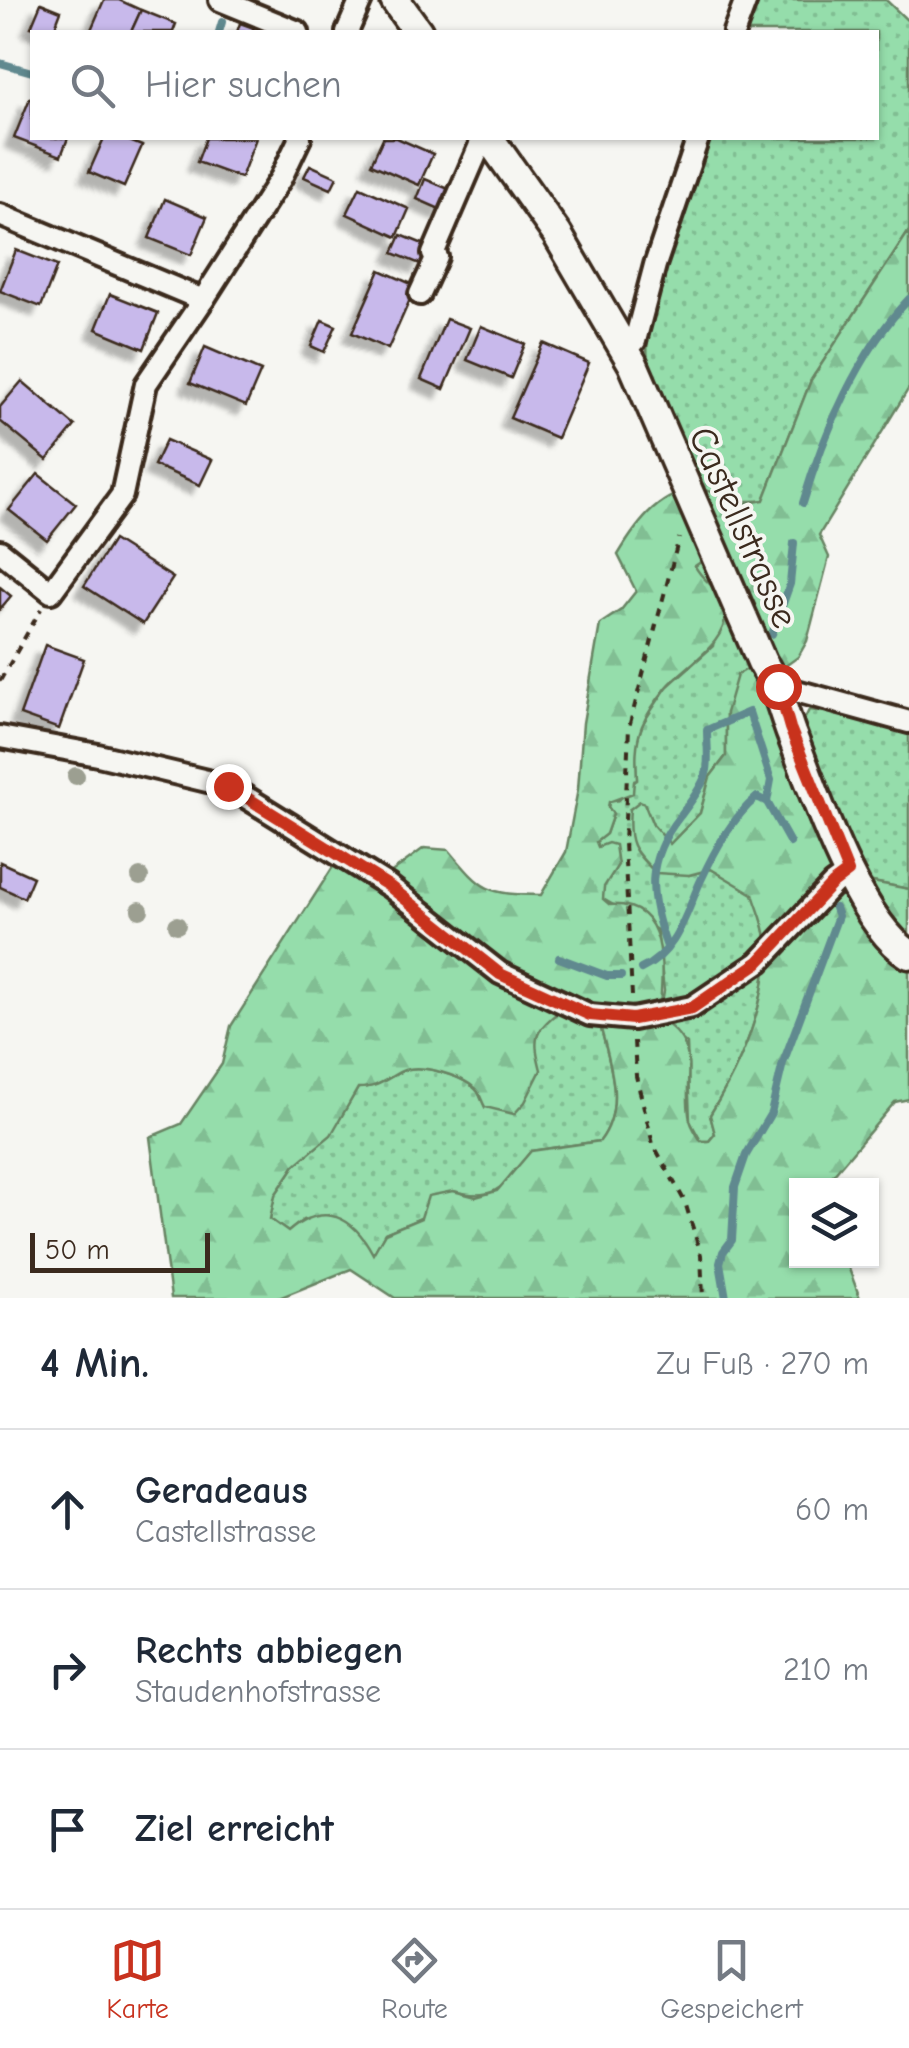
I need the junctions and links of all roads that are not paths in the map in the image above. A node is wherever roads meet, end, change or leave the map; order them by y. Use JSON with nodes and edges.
{"nodes":[{"id":1,"x":220,"y":0,"type":"edge"},
{"id":2,"x":361,"y":0,"type":"edge"},
{"id":3,"x":396,"y":0,"type":"edge"},
{"id":4,"x":746,"y":0,"type":"edge"},
{"id":5,"x":293,"y":30,"type":"edge"},
{"id":6,"x":348,"y":30,"type":"edge"},
{"id":7,"x":417,"y":30,"type":"edge"},
{"id":8,"x":735,"y":30,"type":"edge"},
{"id":9,"x":299,"y":140,"type":"edge"},
{"id":10,"x":485,"y":140,"type":"edge"},
{"id":11,"x":487,"y":140,"type":"edge"},
{"id":12,"x":697,"y":140,"type":"edge"},
{"id":13,"x":0,"y":215,"type":"edge"},
{"id":14,"x":420,"y":294,"type":"dead end"},
{"id":15,"x":203,"y":300,"type":"junction"},
{"id":16,"x":625,"y":350,"type":"junction"},
{"id":17,"x":0,"y":551,"type":"edge"},
{"id":18,"x":778,"y":686,"type":"junction"},
{"id":19,"x":909,"y":722,"type":"edge"},
{"id":20,"x":0,"y":737,"type":"edge"},
{"id":21,"x":848,"y":872,"type":"junction"},
{"id":22,"x":909,"y":954,"type":"edge"}],
"edges":[{"from":1,"to":5,"type":"street"},
{"from":2,"to":6,"type":"street"},
{"from":3,"to":7,"type":"street"},
{"from":4,"to":8,"type":"street"},
{"from":9,"to":15,"type":"street"},
{"from":10,"to":14,"type":"street"},
{"from":11,"to":16,"type":"street","name":"Castellstrasse"},
{"from":12,"to":16,"type":"street"},
{"from":13,"to":15,"type":"street"},
{"from":15,"to":17,"type":"street"},
{"from":16,"to":18,"type":"street","name":"Castellstrasse"},
{"from":18,"to":19,"type":"street"},
{"from":18,"to":21,"type":"street","name":"Castellstrasse"},
{"from":20,"to":21,"type":"street"},
{"from":21,"to":22,"type":"street","name":"Castellstrasse"}]}
